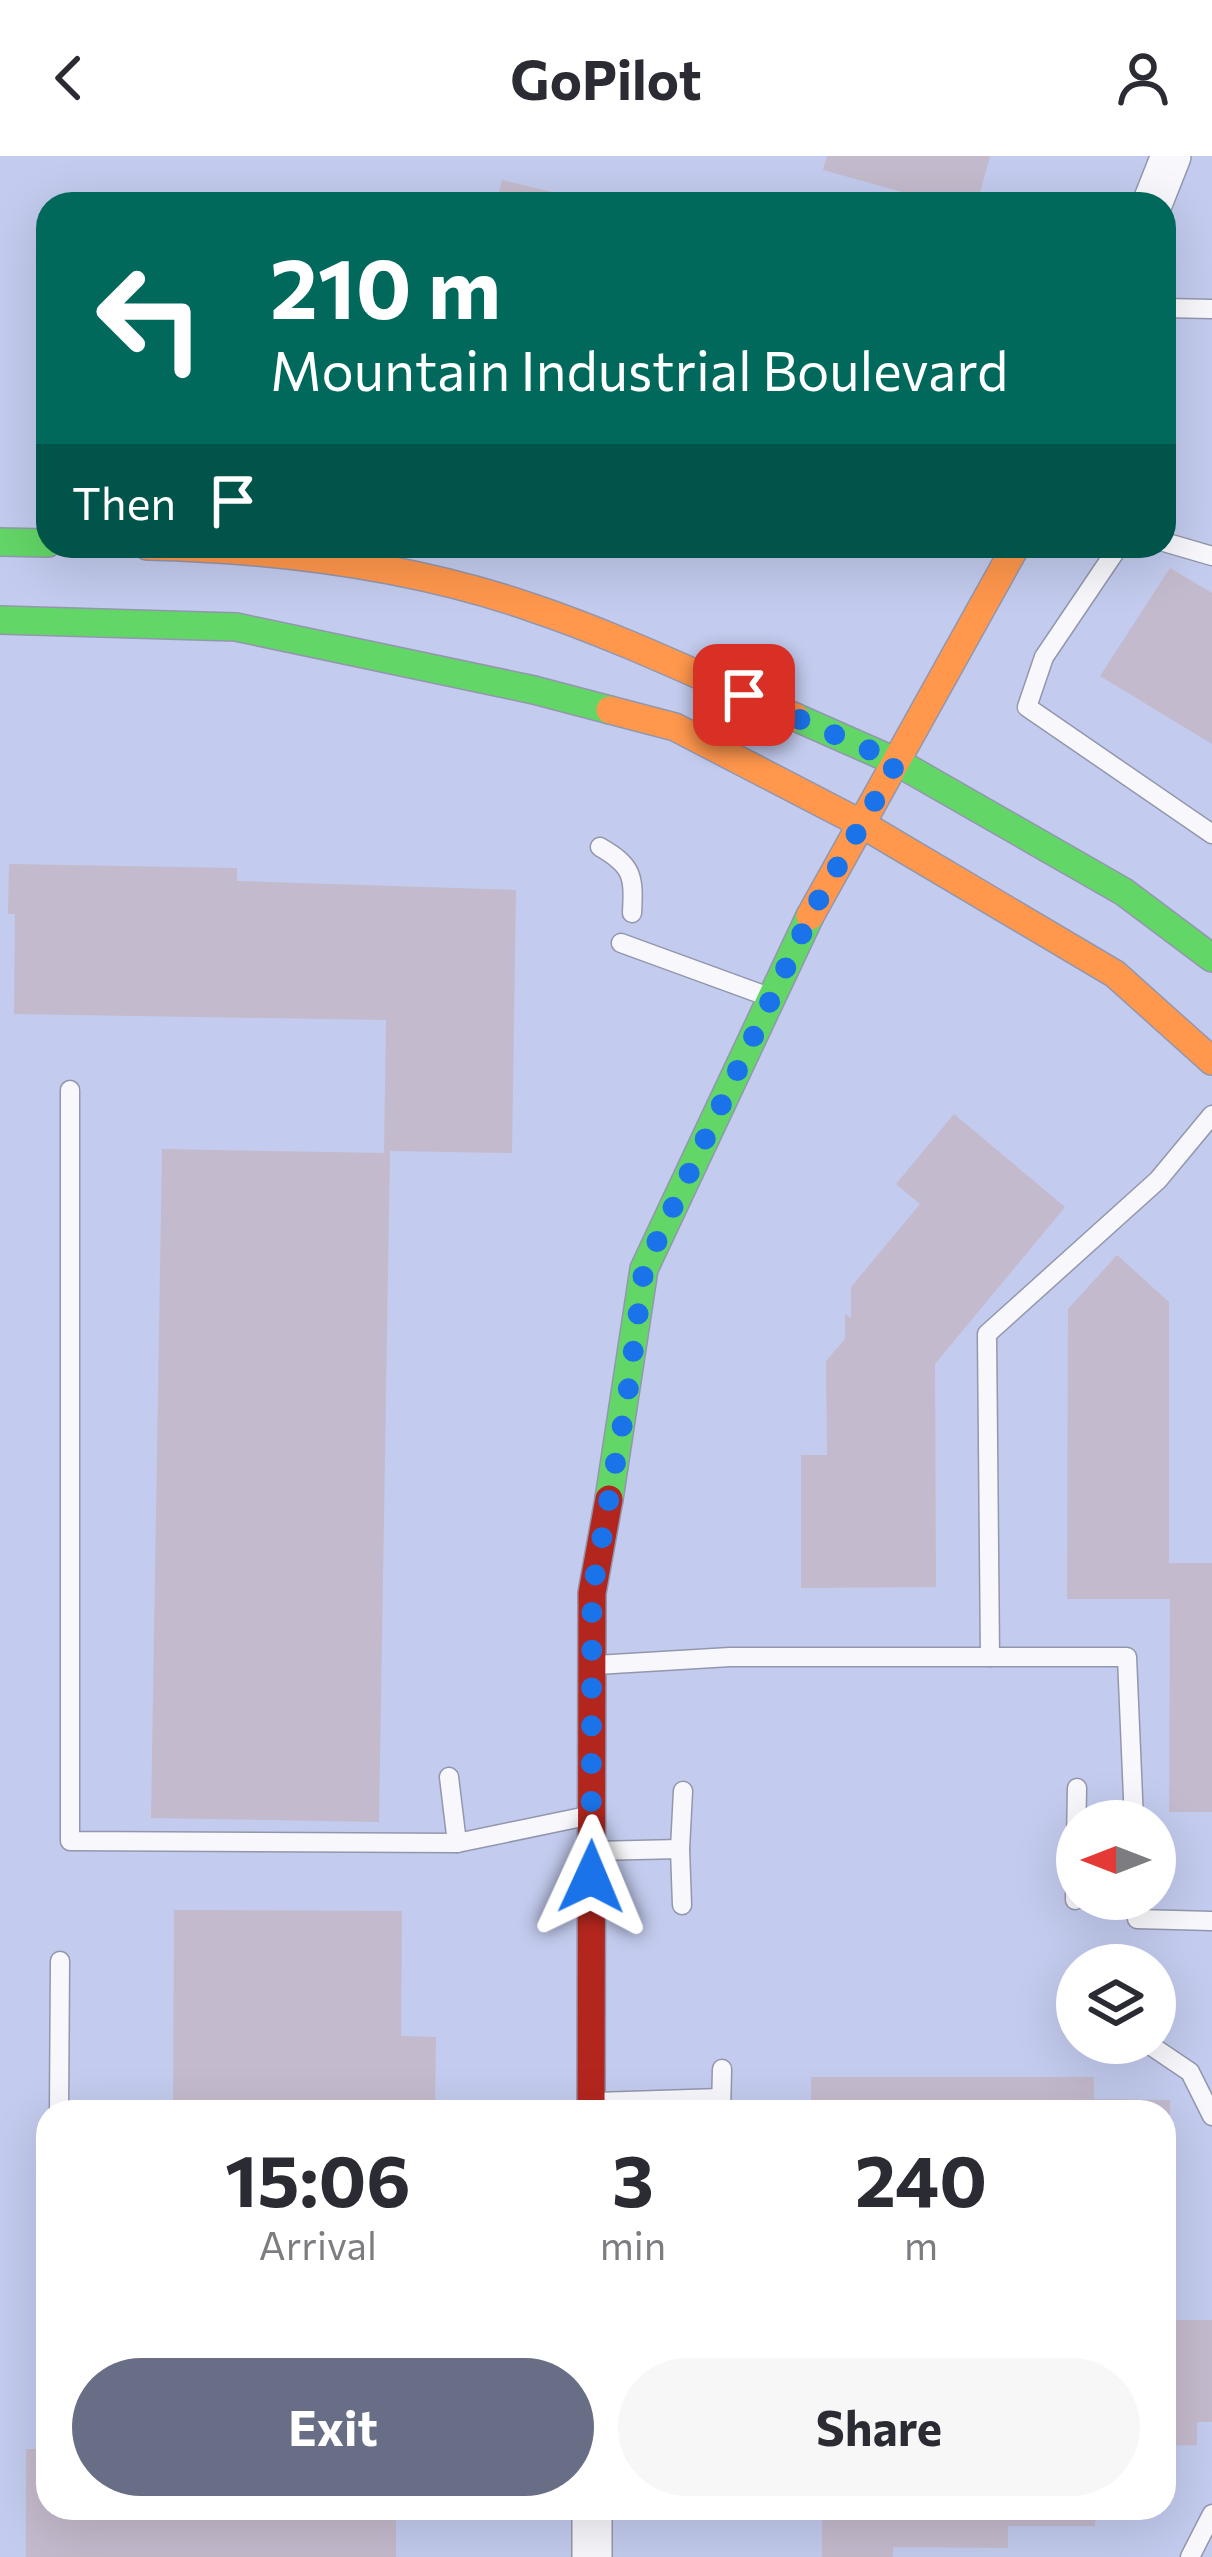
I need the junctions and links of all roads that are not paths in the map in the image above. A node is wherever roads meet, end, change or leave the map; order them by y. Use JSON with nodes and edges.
{"nodes":[{"id":1,"x":1171,"y":156,"type":"edge"},
{"id":2,"x":1157,"y":192,"type":"edge"},
{"id":3,"x":1176,"y":308,"type":"edge"},
{"id":4,"x":1212,"y":309,"type":"edge"},
{"id":5,"x":0,"y":542,"type":"edge"},
{"id":6,"x":36,"y":543,"type":"edge"},
{"id":7,"x":1176,"y":546,"type":"edge"},
{"id":8,"x":1212,"y":556,"type":"edge"},
{"id":9,"x":309,"y":558,"type":"edge"},
{"id":10,"x":1009,"y":558,"type":"edge"},
{"id":11,"x":1112,"y":558,"type":"edge"},
{"id":12,"x":0,"y":620,"type":"edge"},
{"id":13,"x":897,"y":762,"type":"junction"},
{"id":14,"x":860,"y":823,"type":"junction"},
{"id":15,"x":1212,"y":834,"type":"edge"},
{"id":16,"x":601,"y":848,"type":"dead end"},
{"id":17,"x":632,"y":913,"type":"dead end"},
{"id":18,"x":621,"y":943,"type":"dead end"},
{"id":19,"x":1212,"y":958,"type":"edge"},
{"id":20,"x":772,"y":998,"type":"junction"},
{"id":21,"x":1212,"y":1060,"type":"edge"},
{"id":22,"x":70,"y":1090,"type":"dead end"},
{"id":23,"x":1212,"y":1115,"type":"edge"},
{"id":24,"x":990,"y":1657,"type":"junction"},
{"id":25,"x":591,"y":1665,"type":"junction"},
{"id":26,"x":449,"y":1777,"type":"dead end"},
{"id":27,"x":1077,"y":1788,"type":"dead end"},
{"id":28,"x":683,"y":1791,"type":"dead end"},
{"id":29,"x":1077,"y":1800,"type":"edge"},
{"id":30,"x":1133,"y":1800,"type":"edge"},
{"id":31,"x":591,"y":1815,"type":"junction"},
{"id":32,"x":457,"y":1843,"type":"junction"},
{"id":33,"x":680,"y":1849,"type":"junction"},
{"id":34,"x":591,"y":1851,"type":"junction"},
{"id":35,"x":682,"y":1905,"type":"dead end"},
{"id":36,"x":1175,"y":1920,"type":"edge"},
{"id":37,"x":1212,"y":1921,"type":"edge"},
{"id":38,"x":60,"y":1961,"type":"dead end"},
{"id":39,"x":1176,"y":2063,"type":"edge"},
{"id":40,"x":722,"y":2068,"type":"dead end"},
{"id":41,"x":59,"y":2100,"type":"edge"},
{"id":42,"x":591,"y":2100,"type":"edge"},
{"id":43,"x":721,"y":2100,"type":"edge"},
{"id":44,"x":1212,"y":2116,"type":"edge"},
{"id":45,"x":1212,"y":2514,"type":"edge"},
{"id":46,"x":592,"y":2520,"type":"edge"},
{"id":47,"x":592,"y":2557,"type":"edge"},
{"id":48,"x":1190,"y":2557,"type":"edge"}],
"edges":[{"from":1,"to":2,"type":"street"},
{"from":3,"to":4,"type":"lane"},
{"from":5,"to":6,"type":"main road"},
{"from":7,"to":8,"type":"lane"},
{"from":9,"to":13,"type":"main road"},
{"from":10,"to":13,"type":"main road"},
{"from":11,"to":15,"type":"lane"},
{"from":12,"to":14,"type":"main road"},
{"from":13,"to":14,"type":"main road"},
{"from":13,"to":19,"type":"main road"},
{"from":14,"to":20,"type":"main road"},
{"from":14,"to":21,"type":"main road"},
{"from":16,"to":17,"type":"lane"},
{"from":18,"to":20,"type":"lane"},
{"from":20,"to":25,"type":"main road"},
{"from":22,"to":32,"type":"lane"},
{"from":23,"to":24,"type":"lane"},
{"from":24,"to":25,"type":"lane"},
{"from":24,"to":30,"type":"lane"},
{"from":25,"to":31,"type":"main road"},
{"from":26,"to":32,"type":"lane"},
{"from":27,"to":29,"type":"lane"},
{"from":28,"to":33,"type":"lane"},
{"from":31,"to":32,"type":"lane"},
{"from":31,"to":34,"type":"main road"},
{"from":33,"to":34,"type":"lane"},
{"from":33,"to":35,"type":"lane"},
{"from":34,"to":42,"type":"main road"},
{"from":36,"to":37,"type":"lane"},
{"from":38,"to":41,"type":"lane"},
{"from":39,"to":44,"type":"lane"},
{"from":40,"to":43,"type":"lane"},
{"from":45,"to":48,"type":"lane"},
{"from":46,"to":47,"type":"street"}]}
